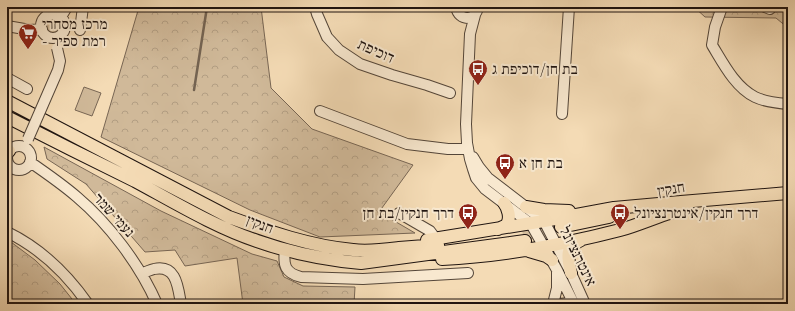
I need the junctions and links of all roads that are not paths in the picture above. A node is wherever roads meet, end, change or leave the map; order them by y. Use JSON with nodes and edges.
{"nodes":[{"id":1,"x":67,"y":7,"type":"edge"},
{"id":2,"x":83,"y":7,"type":"edge"},
{"id":3,"x":315,"y":7,"type":"edge"},
{"id":4,"x":569,"y":7,"type":"edge"},
{"id":5,"x":722,"y":7,"type":"edge"},
{"id":6,"x":455,"y":8,"type":"edge"},
{"id":7,"x":477,"y":11,"type":"edge"},
{"id":8,"x":61,"y":17,"type":"junction"},
{"id":9,"x":464,"y":18,"type":"junction"},
{"id":10,"x":7,"y":26,"type":"edge"},
{"id":11,"x":42,"y":29,"type":"junction"},
{"id":12,"x":80,"y":30,"type":"dead end"},
{"id":13,"x":470,"y":34,"type":"junction"},
{"id":14,"x":56,"y":43,"type":"junction"},
{"id":15,"x":7,"y":78,"type":"edge"},
{"id":16,"x":27,"y":89,"type":"dead end"},
{"id":17,"x":450,"y":93,"type":"dead end"},
{"id":18,"x":7,"y":101,"type":"edge"},
{"id":19,"x":788,"y":104,"type":"edge"},
{"id":20,"x":320,"y":110,"type":"dead end"},
{"id":21,"x":562,"y":114,"type":"dead end"},
{"id":22,"x":7,"y":117,"type":"edge"},
{"id":23,"x":466,"y":133,"type":"junction"},
{"id":24,"x":27,"y":143,"type":"junction"},
{"id":25,"x":448,"y":148,"type":"junction"},
{"id":26,"x":468,"y":148,"type":"junction"},
{"id":27,"x":8,"y":151,"type":"edge"},
{"id":28,"x":30,"y":162,"type":"junction"},
{"id":29,"x":788,"y":192,"type":"edge"},
{"id":30,"x":788,"y":201,"type":"edge"},
{"id":31,"x":504,"y":203,"type":"junction"},
{"id":32,"x":684,"y":206,"type":"junction"},
{"id":33,"x":526,"y":207,"type":"junction"},
{"id":34,"x":600,"y":210,"type":"junction"},
{"id":35,"x":399,"y":213,"type":"dead end"},
{"id":36,"x":544,"y":221,"type":"junction"},
{"id":37,"x":531,"y":224,"type":"junction"},
{"id":38,"x":497,"y":229,"type":"junction"},
{"id":39,"x":562,"y":231,"type":"tunnel mouth"},
{"id":40,"x":7,"y":232,"type":"edge"},
{"id":41,"x":587,"y":237,"type":"junction"},
{"id":42,"x":434,"y":239,"type":"junction"},
{"id":43,"x":550,"y":245,"type":"junction"},
{"id":44,"x":285,"y":250,"type":"junction"},
{"id":45,"x":376,"y":250,"type":"junction"},
{"id":46,"x":517,"y":251,"type":"junction"},
{"id":47,"x":361,"y":263,"type":"junction"},
{"id":48,"x":555,"y":265,"type":"junction"},
{"id":49,"x":142,"y":273,"type":"junction"},
{"id":50,"x":468,"y":273,"type":"dead end"},
{"id":51,"x":571,"y":273,"type":"junction"},
{"id":52,"x":88,"y":304,"type":"edge"},
{"id":53,"x":156,"y":304,"type":"edge"},
{"id":54,"x":181,"y":304,"type":"edge"},
{"id":55,"x":553,"y":304,"type":"edge"},
{"id":56,"x":560,"y":304,"type":"edge"},
{"id":57,"x":574,"y":304,"type":"edge"},
{"id":58,"x":585,"y":304,"type":"edge"}],
"edges":[{"from":1,"to":8,"type":"street"},
{"from":2,"to":12,"type":"street"},
{"from":3,"to":17,"type":"street","name":"דוכיפת"},
{"from":4,"to":21,"type":"street"},
{"from":5,"to":19,"type":"street"},
{"from":6,"to":9,"type":"street"},
{"from":7,"to":9,"type":"street"},
{"from":7,"to":13,"type":"street"},
{"from":8,"to":11,"type":"street"},
{"from":8,"to":14,"type":"street"},
{"from":9,"to":13,"type":"street"},
{"from":10,"to":11,"type":"street"},
{"from":11,"to":14,"type":"street"},
{"from":13,"to":23,"type":"street"},
{"from":14,"to":24,"type":"street","bridge":true},
{"from":15,"to":16,"type":"street"},
{"from":18,"to":45,"type":"main road","name":"חנקין"},
{"from":20,"to":25,"type":"street"},
{"from":22,"to":44,"type":"main road","name":"חנקין"},
{"from":23,"to":25,"type":"street"},
{"from":23,"to":26,"type":"street"},
{"from":24,"to":27,"type":"street"},
{"from":24,"to":28,"type":"street"},
{"from":25,"to":26,"type":"street"},
{"from":26,"to":31,"type":"street"},
{"from":26,"to":33,"type":"street"},
{"from":27,"to":28,"type":"street"},
{"from":28,"to":49,"type":"street","name":"נעמי שמר"},
{"from":29,"to":32,"type":"main road","name":"חנקין"},
{"from":30,"to":32,"type":"main road","name":"חנקין"},
{"from":31,"to":37,"type":"street"},
{"from":31,"to":38,"type":"main road"},
{"from":32,"to":34,"type":"main road"},
{"from":32,"to":39,"type":"main road","name":"חנקין"},
{"from":32,"to":41,"type":"main road"},
{"from":33,"to":34,"type":"main road"},
{"from":33,"to":36,"type":"street"},
{"from":34,"to":36,"type":"main road"},
{"from":35,"to":42,"type":"street"},
{"from":36,"to":37,"type":"main road"},
{"from":36,"to":43,"type":"street","name":"אינטרנציונל"},
{"from":37,"to":38,"type":"main road"},
{"from":37,"to":43,"type":"street","name":"אינטרנציונל"},
{"from":38,"to":42,"type":"main road"},
{"from":40,"to":52,"type":"street"},
{"from":41,"to":43,"type":"main road"},
{"from":41,"to":51,"type":"main road"},
{"from":42,"to":45,"type":"main road"},
{"from":43,"to":46,"type":"main road"},
{"from":43,"to":48,"type":"street","name":"אינטרנציונל"},
{"from":43,"to":51,"type":"street","name":"אינטרנציונל"},
{"from":44,"to":47,"type":"main road","name":"חנקין"},
{"from":44,"to":50,"type":"street"},
{"from":45,"to":47,"type":"main road","name":"חנקין"},
{"from":46,"to":47,"type":"main road"},
{"from":46,"to":48,"type":"main road"},
{"from":48,"to":55,"type":"street"},
{"from":48,"to":57,"type":"street","name":"אינטרנציונל"},
{"from":49,"to":53,"type":"street","name":"נעמי שמר"},
{"from":49,"to":54,"type":"street"},
{"from":51,"to":58,"type":"street","name":"אינטרנציונל"},
{"from":56,"to":57,"type":"street"}]}
